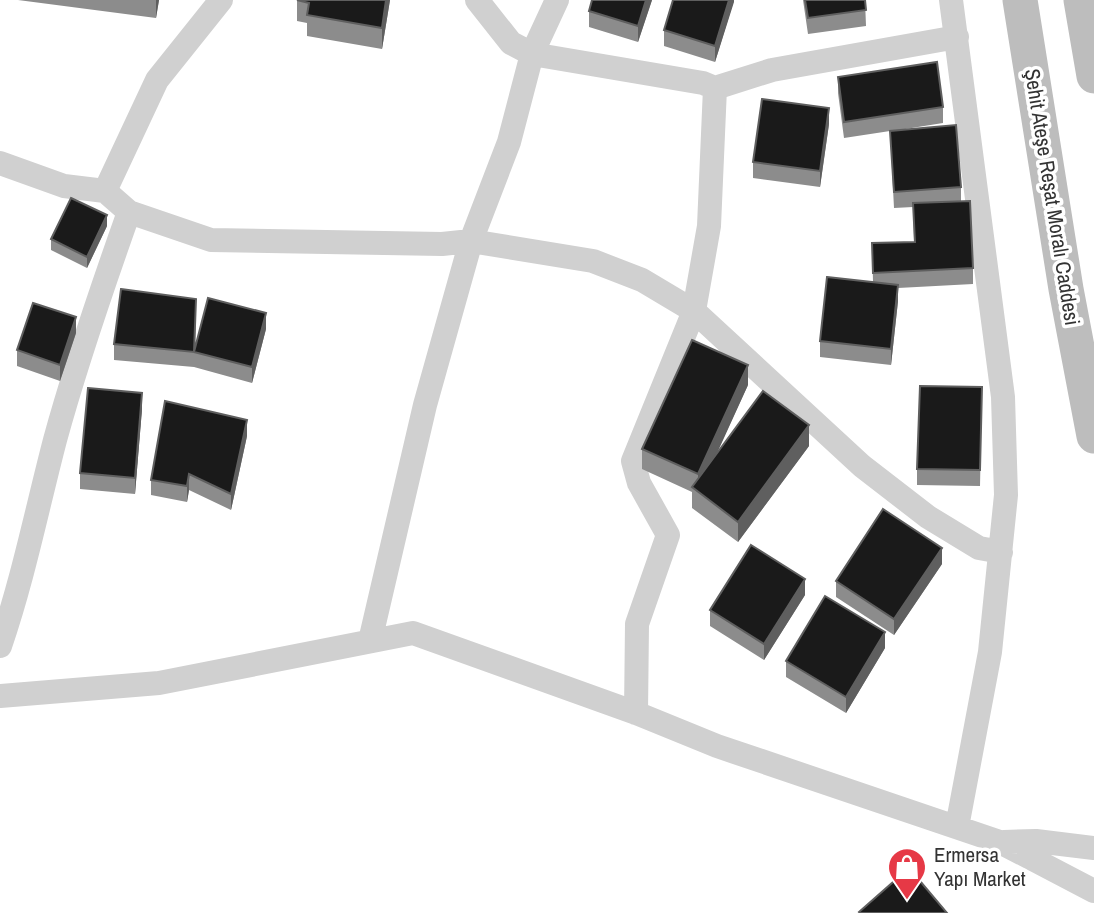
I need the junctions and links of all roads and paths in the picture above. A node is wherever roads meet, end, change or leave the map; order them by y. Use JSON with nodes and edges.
{"nodes":[{"id":1,"x":221,"y":0,"type":"edge"},
{"id":2,"x":477,"y":0,"type":"edge"},
{"id":3,"x":557,"y":0,"type":"edge"},
{"id":4,"x":951,"y":0,"type":"edge"},
{"id":5,"x":1020,"y":0,"type":"edge"},
{"id":6,"x":1081,"y":0,"type":"edge"},
{"id":7,"x":957,"y":37,"type":"junction"},
{"id":8,"x":532,"y":54,"type":"junction"},
{"id":9,"x":1094,"y":76,"type":"edge"},
{"id":10,"x":715,"y":88,"type":"junction"},
{"id":11,"x":0,"y":163,"type":"edge"},
{"id":12,"x":105,"y":191,"type":"junction"},
{"id":13,"x":129,"y":212,"type":"junction"},
{"id":14,"x":471,"y":241,"type":"junction"},
{"id":15,"x":694,"y":311,"type":"junction"},
{"id":16,"x":1094,"y":436,"type":"edge"},
{"id":17,"x":1001,"y":552,"type":"junction"},
{"id":18,"x":370,"y":642,"type":"junction"},
{"id":19,"x":0,"y":646,"type":"edge"},
{"id":20,"x":0,"y":696,"type":"edge"},
{"id":21,"x":636,"y":713,"type":"junction"},
{"id":22,"x":957,"y":827,"type":"junction"},
{"id":23,"x":1000,"y":842,"type":"junction"},
{"id":24,"x":1094,"y":848,"type":"edge"},
{"id":25,"x":1094,"y":891,"type":"edge"}],
"edges":[{"from":1,"to":12,"type":"street"},
{"from":2,"to":8,"type":"street"},
{"from":3,"to":8,"type":"street"},
{"from":4,"to":7,"type":"street"},
{"from":5,"to":16,"type":"main road","name":"Şehit Ateşe Reşat Moralı Caddesi"},
{"from":6,"to":9,"type":"main road"},
{"from":7,"to":10,"type":"street"},
{"from":7,"to":17,"type":"street"},
{"from":8,"to":10,"type":"street"},
{"from":8,"to":14,"type":"street"},
{"from":10,"to":15,"type":"street"},
{"from":11,"to":12,"type":"street"},
{"from":12,"to":13,"type":"street"},
{"from":13,"to":14,"type":"street"},
{"from":13,"to":19,"type":"street"},
{"from":14,"to":15,"type":"street"},
{"from":14,"to":18,"type":"street"},
{"from":15,"to":17,"type":"street"},
{"from":15,"to":21,"type":"street"},
{"from":17,"to":22,"type":"street"},
{"from":18,"to":20,"type":"street"},
{"from":18,"to":21,"type":"street"},
{"from":21,"to":22,"type":"street"},
{"from":22,"to":23,"type":"street"},
{"from":23,"to":24,"type":"street"},
{"from":23,"to":25,"type":"street"}]}
